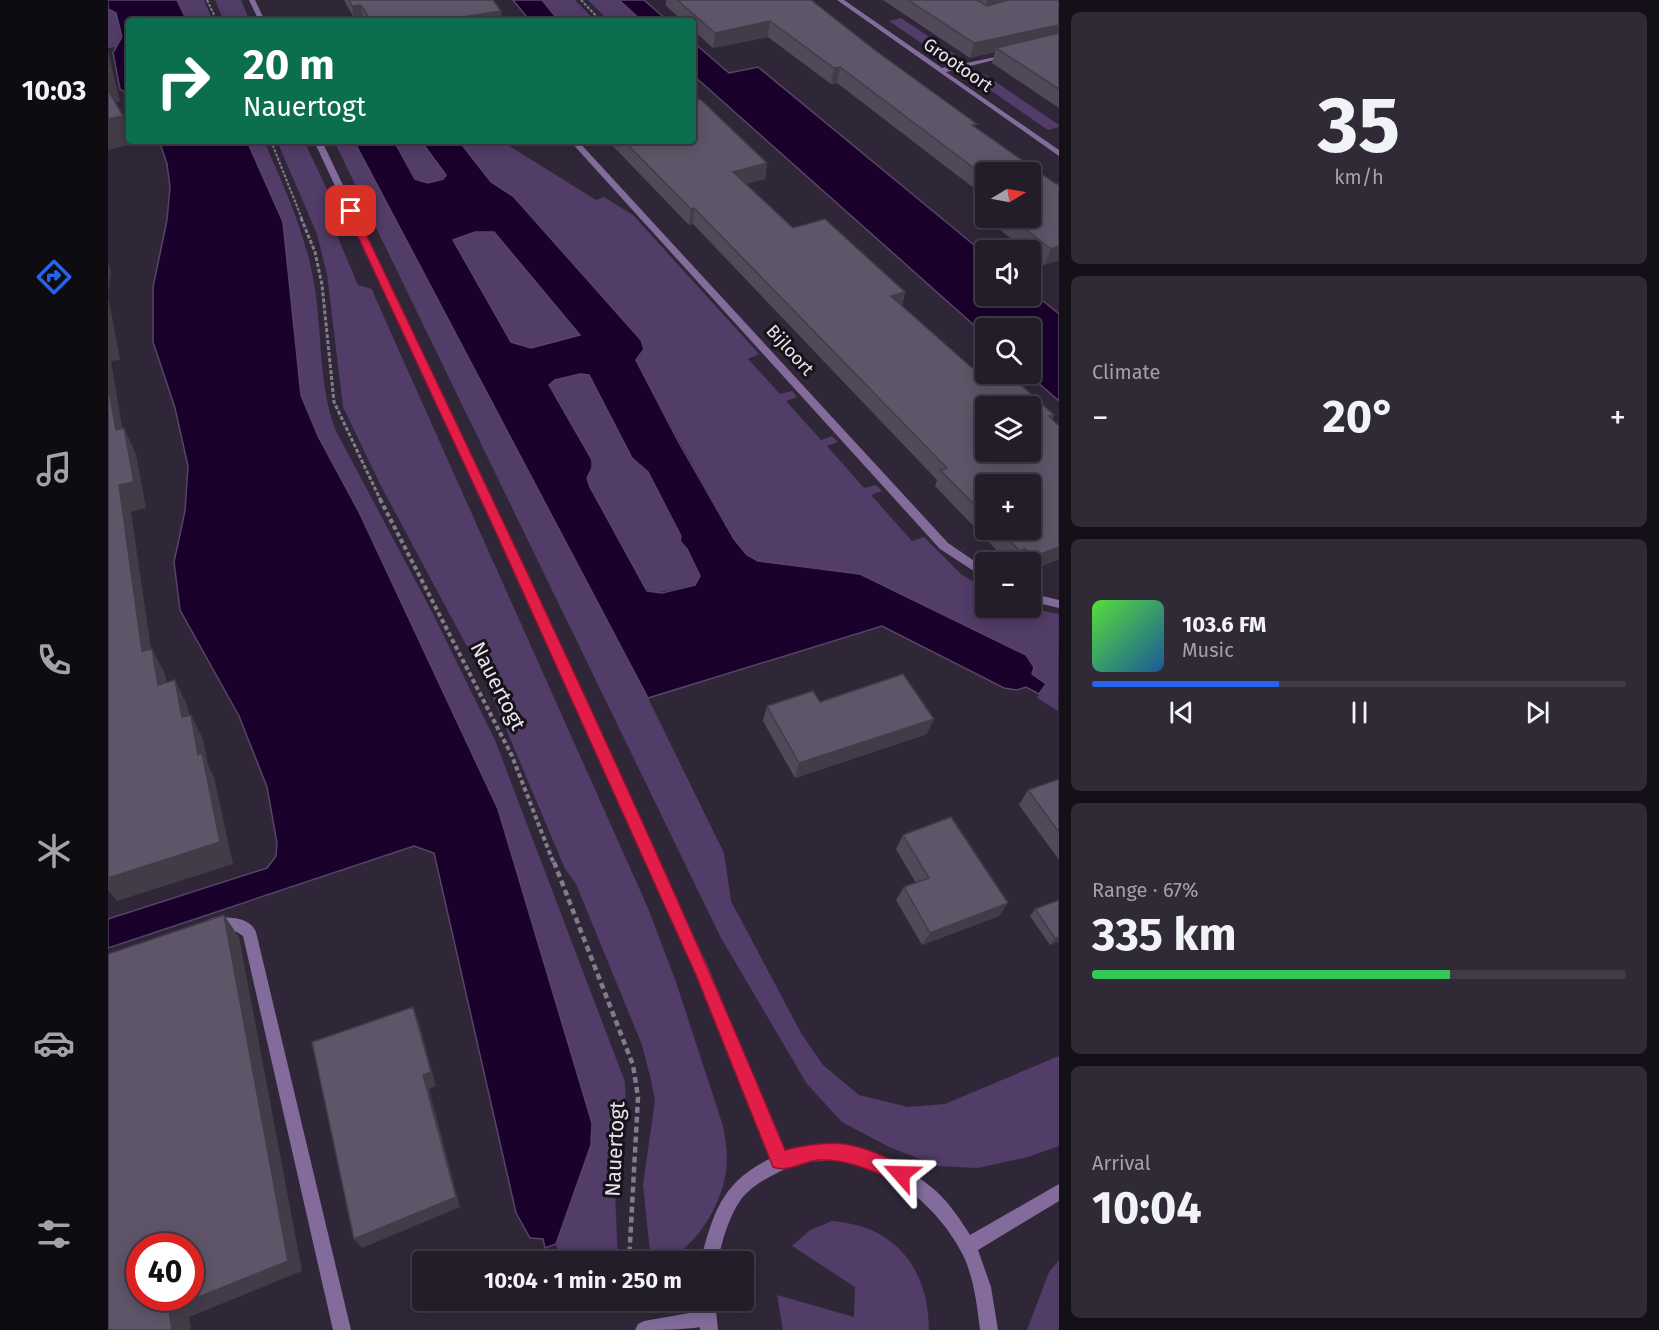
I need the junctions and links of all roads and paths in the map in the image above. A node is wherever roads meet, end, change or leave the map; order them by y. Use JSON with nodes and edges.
{"nodes":[{"id":1,"x":207,"y":0,"type":"edge"},
{"id":2,"x":252,"y":0,"type":"edge"},
{"id":3,"x":581,"y":0,"type":"edge"},
{"id":4,"x":840,"y":0,"type":"edge"},
{"id":5,"x":216,"y":18,"type":"edge"},
{"id":6,"x":261,"y":18,"type":"edge"},
{"id":7,"x":597,"y":18,"type":"edge"},
{"id":8,"x":1015,"y":53,"type":"edge"},
{"id":9,"x":940,"y":71,"type":"junction"},
{"id":10,"x":272,"y":144,"type":"edge"},
{"id":11,"x":319,"y":144,"type":"edge"},
{"id":12,"x":577,"y":144,"type":"edge"},
{"id":13,"x":1059,"y":154,"type":"edge"},
{"id":14,"x":975,"y":567,"type":"edge"},
{"id":15,"x":1041,"y":600,"type":"edge"},
{"id":16,"x":1059,"y":604,"type":"edge"},
{"id":17,"x":201,"y":927,"type":"edge"},
{"id":18,"x":780,"y":1160,"type":"junction"},
{"id":19,"x":1059,"y":1192,"type":"edge"},
{"id":20,"x":968,"y":1246,"type":"junction"},
{"id":21,"x":630,"y":1251,"type":"edge"},
{"id":22,"x":711,"y":1251,"type":"edge"},
{"id":23,"x":708,"y":1325,"type":"edge"},
{"id":24,"x":342,"y":1330,"type":"edge"},
{"id":25,"x":644,"y":1330,"type":"edge"},
{"id":26,"x":989,"y":1330,"type":"edge"}],
"edges":[{"from":1,"to":5,"type":"path"},
{"from":2,"to":6,"type":"street"},
{"from":3,"to":7,"type":"path"},
{"from":4,"to":9,"type":"street","name":"Grootoort"},
{"from":8,"to":9,"type":"street"},
{"from":9,"to":13,"type":"street","name":"Grootoort"},
{"from":10,"to":21,"type":"path","name":"Nauertogt"},
{"from":11,"to":18,"type":"street"},
{"from":12,"to":14,"type":"street","name":"Bijloort"},
{"from":15,"to":16,"type":"street"},
{"from":17,"to":24,"type":"street"},
{"from":18,"to":20,"type":"street"},
{"from":18,"to":22,"type":"street"},
{"from":19,"to":20,"type":"street"},
{"from":20,"to":26,"type":"street"},
{"from":23,"to":25,"type":"street"}]}
